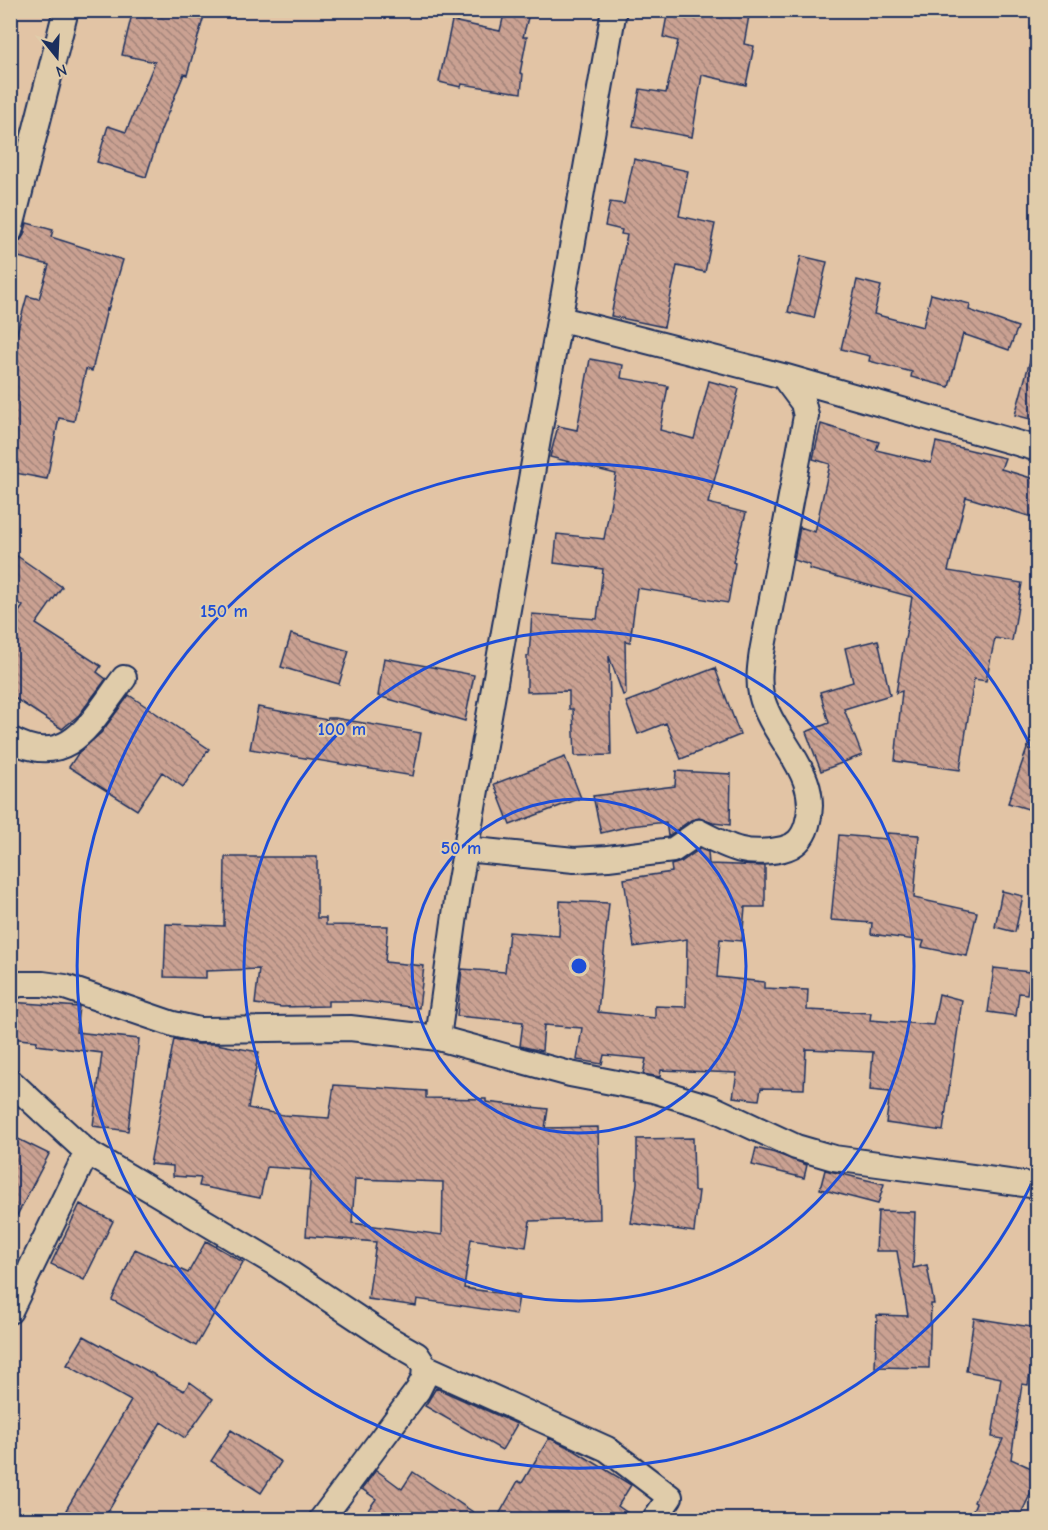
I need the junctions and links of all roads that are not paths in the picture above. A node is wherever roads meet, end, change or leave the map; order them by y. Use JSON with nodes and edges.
{"nodes":[{"id":1,"x":66,"y":10,"type":"edge"},
{"id":2,"x":614,"y":10,"type":"edge"},
{"id":3,"x":17,"y":178,"type":"edge"},
{"id":4,"x":10,"y":231,"type":"edge"},
{"id":5,"x":561,"y":319,"type":"junction"},
{"id":6,"x":783,"y":376,"type":"junction"},
{"id":7,"x":1038,"y":449,"type":"edge"},
{"id":8,"x":124,"y":678,"type":"dead end"},
{"id":9,"x":10,"y":739,"type":"edge"},
{"id":10,"x":465,"y":849,"type":"junction"},
{"id":11,"x":10,"y":987,"type":"edge"},
{"id":12,"x":438,"y":1038,"type":"junction"},
{"id":13,"x":10,"y":1081,"type":"edge"},
{"id":14,"x":59,"y":1106,"type":"dead end"},
{"id":15,"x":87,"y":1152,"type":"junction"},
{"id":16,"x":1038,"y":1186,"type":"edge"},
{"id":17,"x":10,"y":1311,"type":"edge"},
{"id":18,"x":425,"y":1367,"type":"junction"},
{"id":19,"x":321,"y":1520,"type":"edge"},
{"id":20,"x":654,"y":1520,"type":"edge"}],
"edges":[{"from":1,"to":3,"type":"street"},
{"from":2,"to":5,"type":"street"},
{"from":3,"to":4,"type":"street"},
{"from":5,"to":6,"type":"street"},
{"from":5,"to":10,"type":"street"},
{"from":6,"to":7,"type":"street"},
{"from":6,"to":10,"type":"street"},
{"from":8,"to":9,"type":"street"},
{"from":10,"to":12,"type":"street"},
{"from":11,"to":12,"type":"street"},
{"from":12,"to":16,"type":"street"},
{"from":13,"to":15,"type":"street"},
{"from":14,"to":15,"type":"street"},
{"from":15,"to":17,"type":"street"},
{"from":15,"to":18,"type":"street"},
{"from":18,"to":19,"type":"street"},
{"from":18,"to":20,"type":"street"}]}
